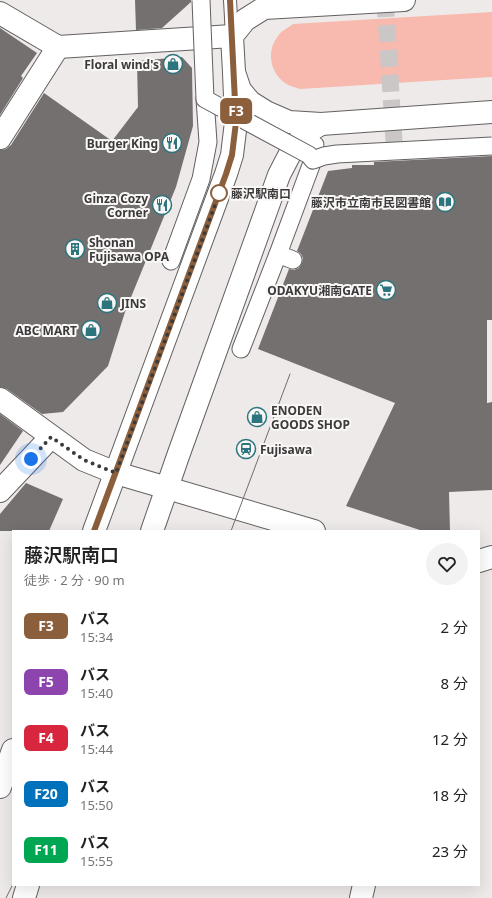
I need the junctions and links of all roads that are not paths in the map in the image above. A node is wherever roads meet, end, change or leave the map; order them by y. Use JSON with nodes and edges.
{"nodes":[{"id":1,"x":201,"y":0,"type":"edge"},
{"id":2,"x":230,"y":0,"type":"edge"},
{"id":3,"x":404,"y":0,"type":"edge"},
{"id":4,"x":0,"y":13,"type":"edge"},
{"id":5,"x":232,"y":36,"type":"junction"},
{"id":6,"x":58,"y":47,"type":"junction"},
{"id":7,"x":234,"y":72,"type":"junction"},
{"id":8,"x":205,"y":99,"type":"junction"},
{"id":9,"x":492,"y":112,"type":"edge"},
{"id":10,"x":321,"y":124,"type":"junction"},
{"id":11,"x":0,"y":138,"type":"edge"},
{"id":12,"x":492,"y":146,"type":"edge"},
{"id":13,"x":314,"y":153,"type":"junction"},
{"id":14,"x":171,"y":261,"type":"dead end"},
{"id":15,"x":241,"y":349,"type":"dead end"},
{"id":16,"x":0,"y":399,"type":"edge"},
{"id":17,"x":51,"y":437,"type":"junction"},
{"id":18,"x":116,"y":473,"type":"junction"},
{"id":19,"x":167,"y":488,"type":"junction"},
{"id":20,"x":0,"y":491,"type":"edge"},
{"id":21,"x":94,"y":530,"type":"edge"},
{"id":22,"x":152,"y":530,"type":"edge"},
{"id":23,"x":311,"y":530,"type":"edge"},
{"id":24,"x":492,"y":557,"type":"edge"},
{"id":25,"x":480,"y":561,"type":"edge"},
{"id":26,"x":12,"y":753,"type":"edge"},
{"id":27,"x":0,"y":787,"type":"edge"},
{"id":28,"x":28,"y":886,"type":"edge"},
{"id":29,"x":364,"y":886,"type":"edge"},
{"id":30,"x":24,"y":898,"type":"edge"},
{"id":31,"x":361,"y":898,"type":"edge"}],
"edges":[{"from":1,"to":8,"type":"street","bridge":true},
{"from":2,"to":5,"type":"lane"},
{"from":3,"to":5,"type":"street"},
{"from":4,"to":6,"type":"street"},
{"from":5,"to":6,"type":"street"},
{"from":5,"to":7,"type":"street"},
{"from":6,"to":11,"type":"street"},
{"from":7,"to":10,"type":"street"},
{"from":7,"to":18,"type":"street"},
{"from":8,"to":13,"type":"street","bridge":true},
{"from":8,"to":14,"type":"street"},
{"from":9,"to":10,"type":"street"},
{"from":10,"to":19,"type":"street"},
{"from":12,"to":13,"type":"street","bridge":true},
{"from":13,"to":15,"type":"street"},
{"from":16,"to":17,"type":"street"},
{"from":17,"to":18,"type":"street"},
{"from":17,"to":20,"type":"street"},
{"from":18,"to":19,"type":"street"},
{"from":18,"to":21,"type":"street"},
{"from":19,"to":22,"type":"street"},
{"from":19,"to":23,"type":"street"},
{"from":24,"to":25,"type":"street"},
{"from":26,"to":27,"type":"street"},
{"from":28,"to":30,"type":"street"},
{"from":29,"to":31,"type":"street"}]}
